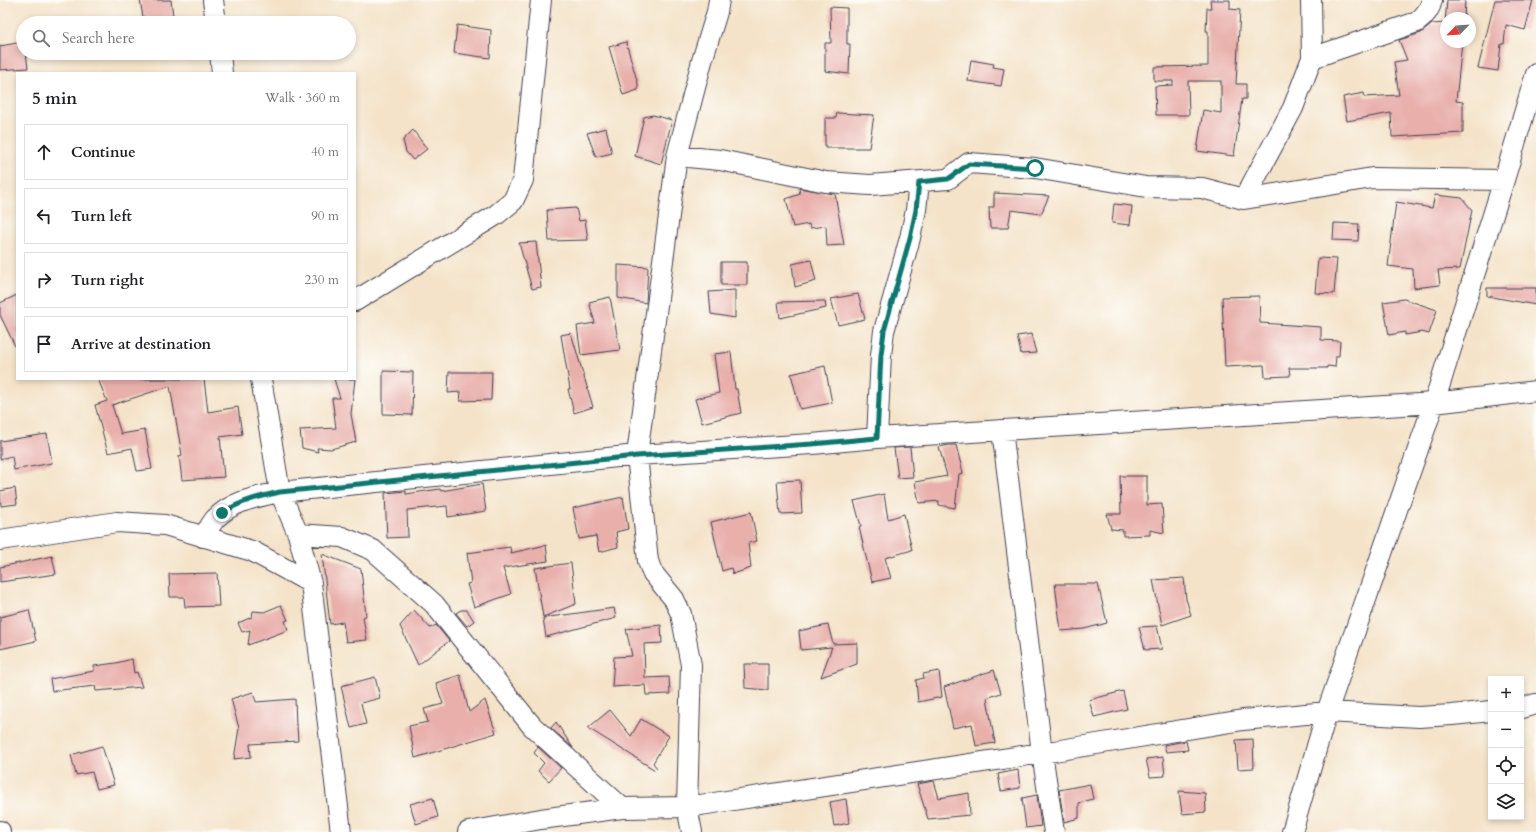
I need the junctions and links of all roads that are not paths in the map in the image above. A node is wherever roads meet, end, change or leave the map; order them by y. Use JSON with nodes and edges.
{"nodes":[{"id":1,"x":213,"y":0,"type":"edge"},
{"id":2,"x":541,"y":0,"type":"edge"},
{"id":3,"x":1311,"y":0,"type":"edge"},
{"id":4,"x":1432,"y":0,"type":"edge"},
{"id":5,"x":722,"y":4,"type":"edge"},
{"id":6,"x":215,"y":16,"type":"edge"},
{"id":7,"x":1312,"y":58,"type":"junction"},
{"id":8,"x":221,"y":60,"type":"edge"},
{"id":9,"x":222,"y":72,"type":"edge"},
{"id":10,"x":1536,"y":75,"type":"edge"},
{"id":11,"x":678,"y":156,"type":"junction"},
{"id":12,"x":1504,"y":180,"type":"junction"},
{"id":13,"x":919,"y":182,"type":"junction"},
{"id":14,"x":1244,"y":199,"type":"junction"},
{"id":15,"x":356,"y":300,"type":"edge"},
{"id":16,"x":261,"y":380,"type":"edge"},
{"id":17,"x":1536,"y":392,"type":"edge"},
{"id":18,"x":1434,"y":403,"type":"junction"},
{"id":19,"x":1002,"y":430,"type":"junction"},
{"id":20,"x":877,"y":438,"type":"junction"},
{"id":21,"x":637,"y":456,"type":"junction"},
{"id":22,"x":280,"y":492,"type":"junction"},
{"id":23,"x":298,"y":534,"type":"junction"},
{"id":24,"x":203,"y":537,"type":"junction"},
{"id":25,"x":0,"y":540,"type":"edge"},
{"id":26,"x":311,"y":583,"type":"junction"},
{"id":27,"x":1536,"y":704,"type":"edge"},
{"id":28,"x":1524,"y":707,"type":"edge"},
{"id":29,"x":1488,"y":711,"type":"edge"},
{"id":30,"x":1327,"y":712,"type":"junction"},
{"id":31,"x":1042,"y":753,"type":"junction"},
{"id":32,"x":687,"y":807,"type":"junction"},
{"id":33,"x":622,"y":808,"type":"junction"},
{"id":34,"x":341,"y":832,"type":"edge"},
{"id":35,"x":468,"y":832,"type":"edge"},
{"id":36,"x":692,"y":832,"type":"edge"},
{"id":37,"x":1054,"y":832,"type":"edge"},
{"id":38,"x":1292,"y":832,"type":"edge"}],
"edges":[{"from":1,"to":6,"type":"street"},
{"from":2,"to":15,"type":"street"},
{"from":3,"to":7,"type":"street"},
{"from":4,"to":7,"type":"street"},
{"from":5,"to":11,"type":"street"},
{"from":7,"to":14,"type":"street"},
{"from":8,"to":9,"type":"street"},
{"from":10,"to":12,"type":"street"},
{"from":11,"to":13,"type":"street"},
{"from":11,"to":21,"type":"street"},
{"from":12,"to":14,"type":"street"},
{"from":12,"to":18,"type":"street"},
{"from":13,"to":14,"type":"street"},
{"from":13,"to":20,"type":"street"},
{"from":16,"to":22,"type":"street"},
{"from":17,"to":18,"type":"street"},
{"from":18,"to":19,"type":"street"},
{"from":18,"to":30,"type":"street"},
{"from":19,"to":20,"type":"street"},
{"from":19,"to":31,"type":"street"},
{"from":20,"to":21,"type":"street"},
{"from":21,"to":22,"type":"street"},
{"from":21,"to":32,"type":"street"},
{"from":22,"to":23,"type":"street"},
{"from":22,"to":24,"type":"street"},
{"from":23,"to":26,"type":"street"},
{"from":23,"to":33,"type":"street"},
{"from":24,"to":25,"type":"street"},
{"from":24,"to":26,"type":"street"},
{"from":26,"to":34,"type":"street"},
{"from":27,"to":28,"type":"street"},
{"from":29,"to":30,"type":"street"},
{"from":30,"to":31,"type":"street"},
{"from":30,"to":38,"type":"street"},
{"from":31,"to":32,"type":"street"},
{"from":31,"to":37,"type":"street"},
{"from":32,"to":33,"type":"street"},
{"from":32,"to":36,"type":"street"},
{"from":33,"to":35,"type":"street"}]}
